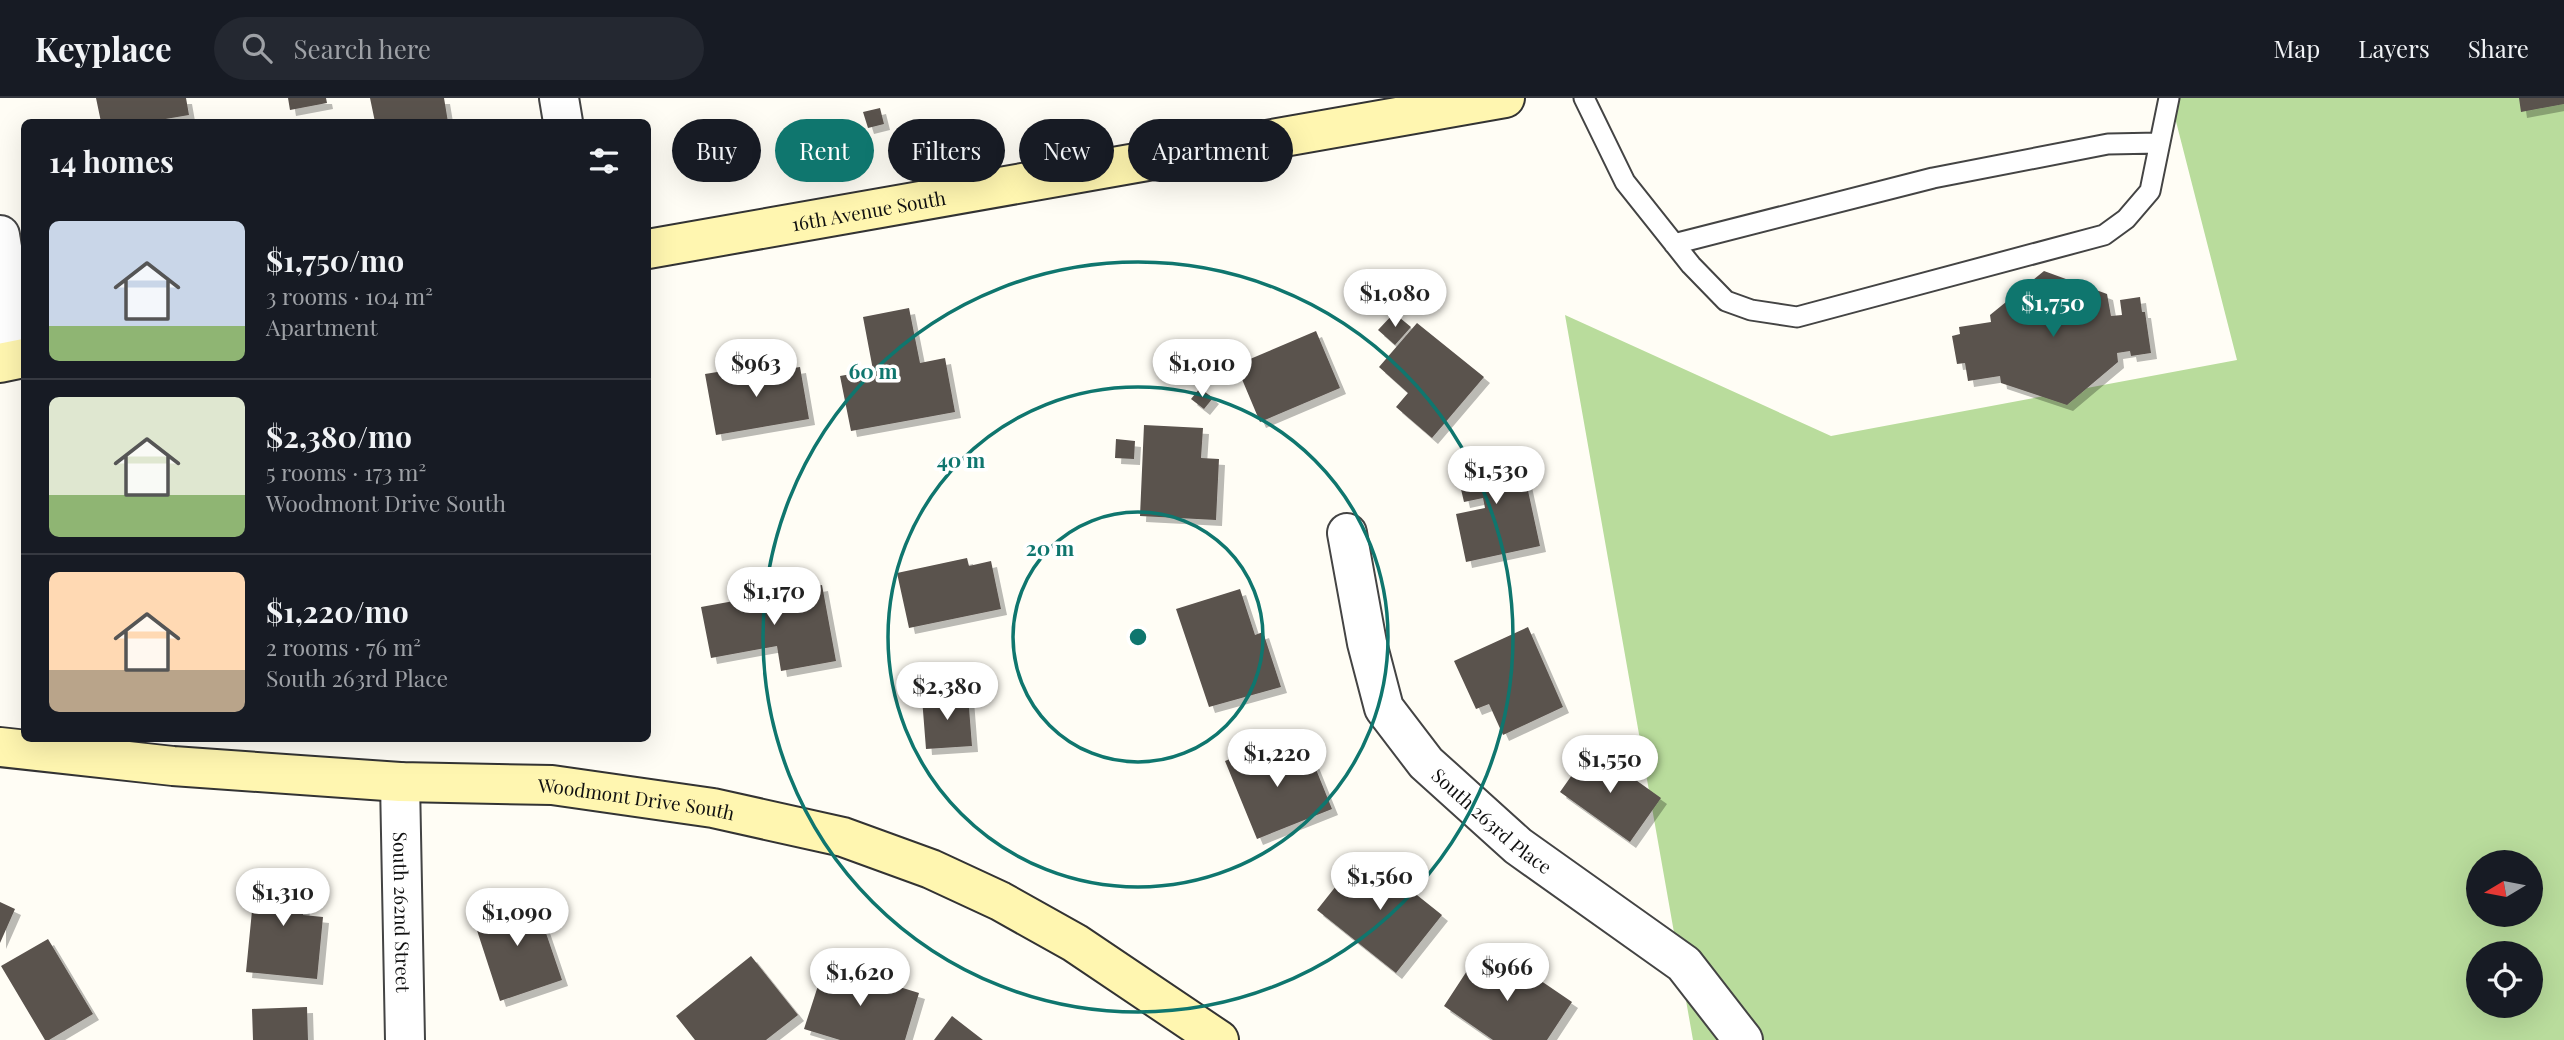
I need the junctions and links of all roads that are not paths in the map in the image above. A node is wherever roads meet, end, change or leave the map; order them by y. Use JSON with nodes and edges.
{"nodes":[{"id":1,"x":559,"y":98,"type":"edge"},
{"id":2,"x":1505,"y":98,"type":"edge"},
{"id":3,"x":1584,"y":98,"type":"edge"},
{"id":4,"x":2168,"y":98,"type":"edge"},
{"id":5,"x":562,"y":119,"type":"edge"},
{"id":6,"x":2160,"y":143,"type":"junction"},
{"id":7,"x":0,"y":235,"type":"edge"},
{"id":8,"x":1674,"y":244,"type":"junction"},
{"id":9,"x":651,"y":248,"type":"edge"},
{"id":10,"x":15,"y":360,"type":"edge"},
{"id":11,"x":1347,"y":533,"type":"dead end"},
{"id":12,"x":0,"y":747,"type":"edge"},
{"id":13,"x":400,"y":782,"type":"junction"},
{"id":14,"x":405,"y":1040,"type":"edge"},
{"id":15,"x":1219,"y":1040,"type":"edge"},
{"id":16,"x":1742,"y":1040,"type":"edge"}],
"edges":[{"from":1,"to":5,"type":"street"},
{"from":2,"to":9,"type":"main road","name":"16th Avenue South"},
{"from":3,"to":8,"type":"lane"},
{"from":4,"to":6,"type":"lane"},
{"from":6,"to":8,"type":"lane"},
{"from":6,"to":8,"type":"lane"},
{"from":7,"to":10,"type":"street"},
{"from":11,"to":16,"type":"street","name":"South 263rd Place"},
{"from":12,"to":13,"type":"main road","name":"Woodmont Drive South"},
{"from":13,"to":14,"type":"street","name":"South 262nd Street"},
{"from":13,"to":15,"type":"main road","name":"Woodmont Drive South"}]}
